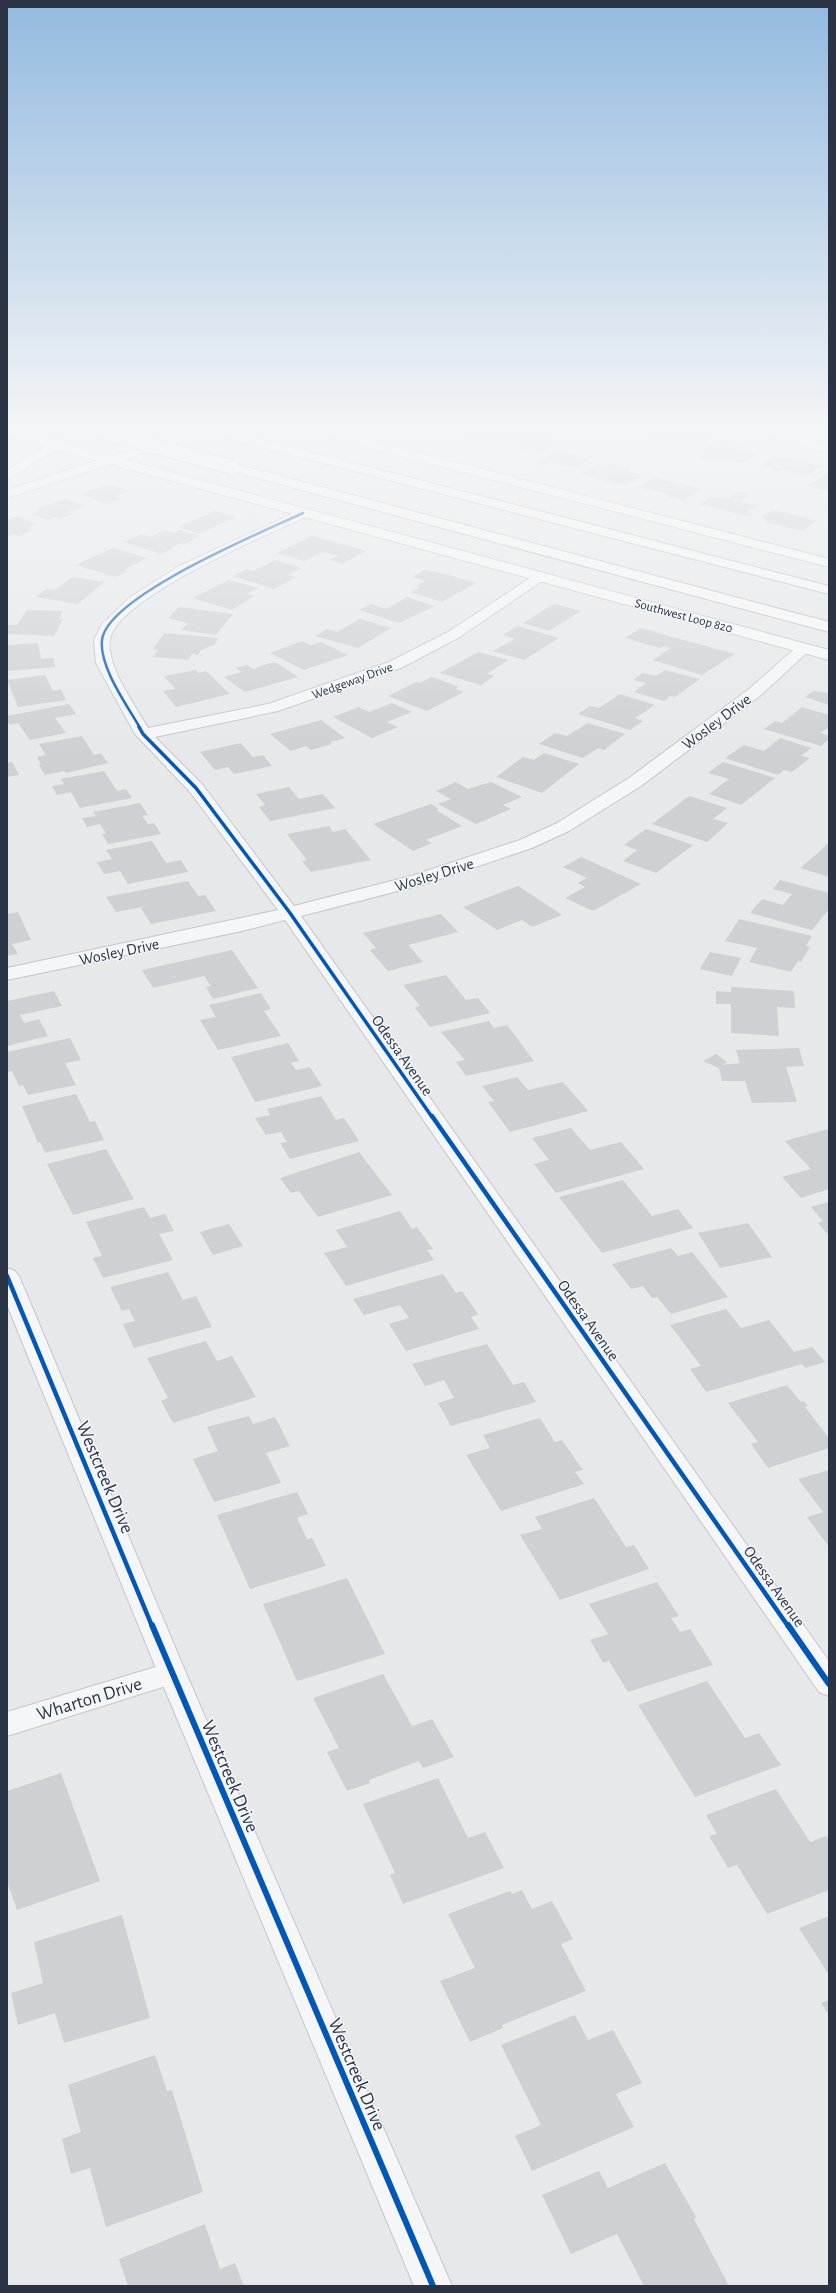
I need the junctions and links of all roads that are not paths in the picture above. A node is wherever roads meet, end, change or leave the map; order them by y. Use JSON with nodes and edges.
{"nodes":[{"id":1,"x":249,"y":538,"type":"edge"},
{"id":2,"x":399,"y":538,"type":"edge"},
{"id":3,"x":497,"y":538,"type":"edge"},
{"id":4,"x":629,"y":538,"type":"edge"},
{"id":5,"x":733,"y":538,"type":"edge"},
{"id":6,"x":829,"y":563,"type":"edge"},
{"id":7,"x":542,"y":577,"type":"junction"},
{"id":8,"x":829,"y":590,"type":"edge"},
{"id":9,"x":829,"y":627,"type":"edge"},
{"id":10,"x":804,"y":648,"type":"junction"},
{"id":11,"x":829,"y":654,"type":"edge"},
{"id":12,"x":143,"y":734,"type":"junction"},
{"id":13,"x":290,"y":913,"type":"junction"},
{"id":14,"x":7,"y":974,"type":"edge"},
{"id":15,"x":7,"y":1276,"type":"edge"},
{"id":16,"x":172,"y":1673,"type":"junction"},
{"id":17,"x":829,"y":1684,"type":"edge"},
{"id":18,"x":7,"y":1724,"type":"edge"},
{"id":19,"x":433,"y":2286,"type":"edge"}],
"edges":[{"from":1,"to":12,"type":"street","name":"Odessa Avenue"},
{"from":2,"to":7,"type":"main road","name":"Southwest Loop 820"},
{"from":3,"to":9,"type":"main road","bridge":true},
{"from":4,"to":8,"type":"main road"},
{"from":5,"to":6,"type":"main road"},
{"from":7,"to":10,"type":"main road","name":"Southwest Loop 820"},
{"from":7,"to":12,"type":"street","name":"Wedgeway Drive"},
{"from":10,"to":11,"type":"main road","name":"Southwest Loop 820"},
{"from":10,"to":13,"type":"street","name":"Wosley Drive"},
{"from":12,"to":13,"type":"street","name":"Odessa Avenue"},
{"from":13,"to":14,"type":"street","name":"Wosley Drive"},
{"from":13,"to":17,"type":"street","name":"Odessa Avenue"},
{"from":15,"to":16,"type":"street","name":"Westcreek Drive"},
{"from":16,"to":18,"type":"street","name":"Wharton Drive"},
{"from":16,"to":19,"type":"street","name":"Westcreek Drive"}]}
